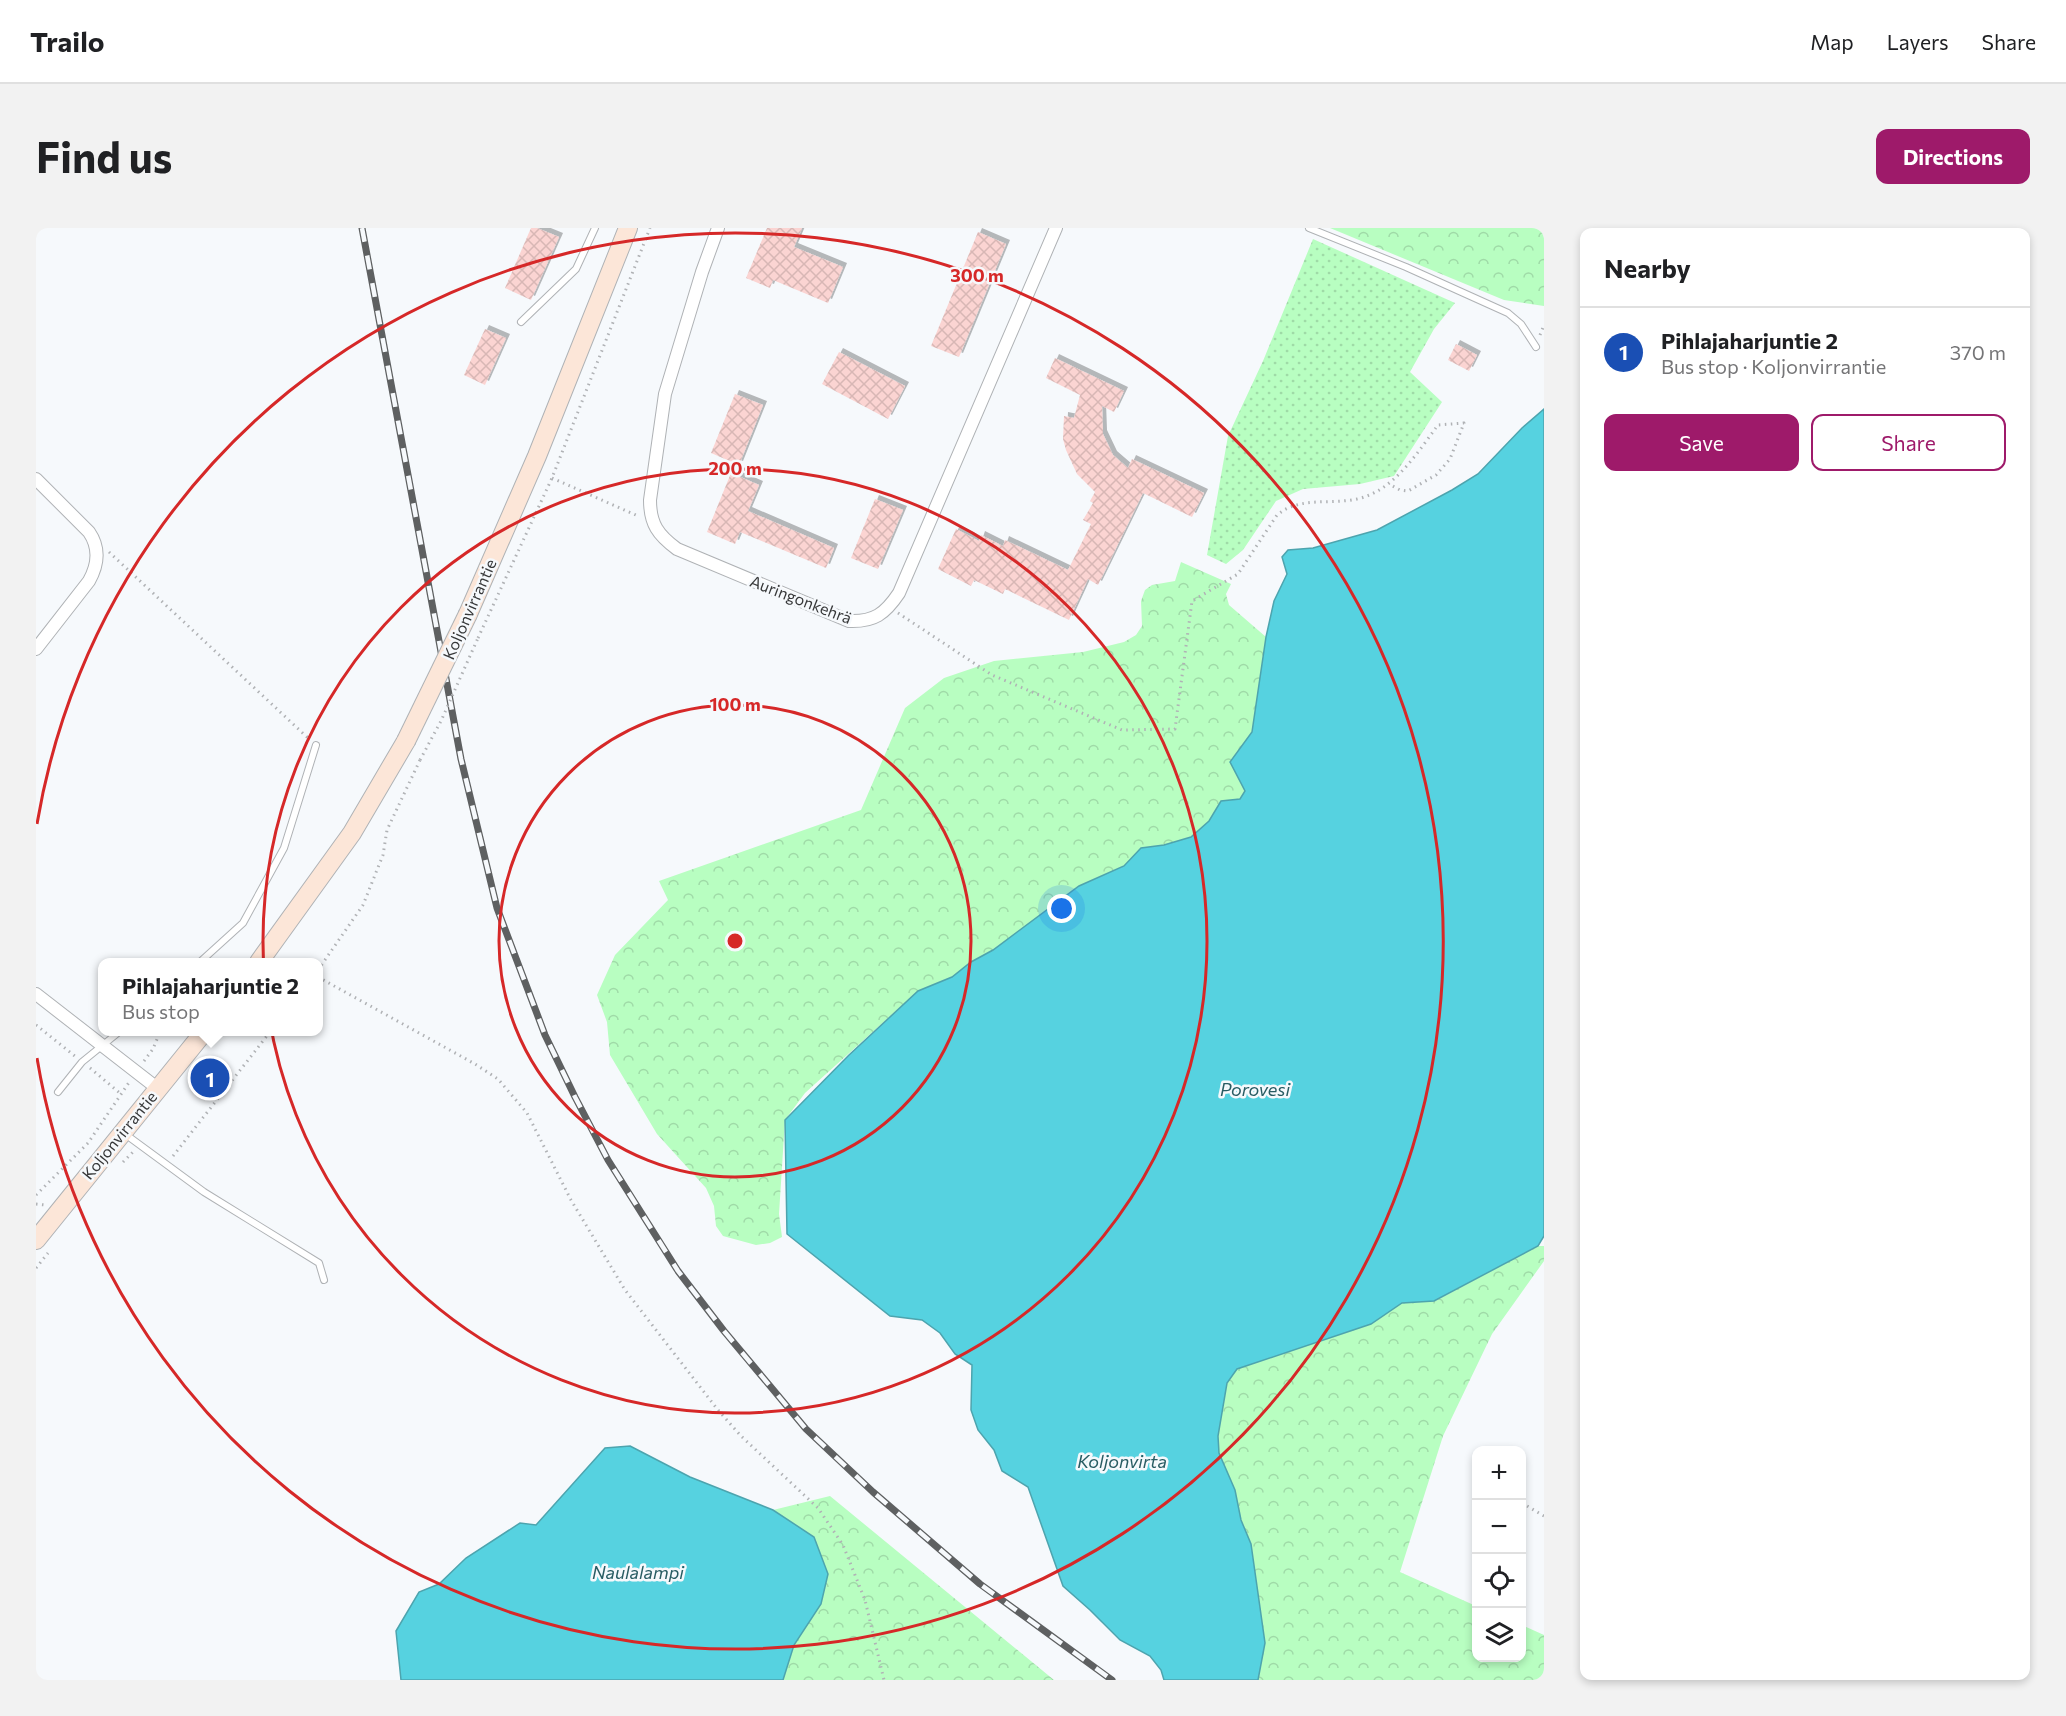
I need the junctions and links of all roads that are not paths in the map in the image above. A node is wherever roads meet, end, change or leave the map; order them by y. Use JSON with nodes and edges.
{"nodes":[{"id":1,"x":595,"y":228,"type":"edge"},
{"id":2,"x":628,"y":228,"type":"edge"},
{"id":3,"x":717,"y":228,"type":"edge"},
{"id":4,"x":1056,"y":228,"type":"edge"},
{"id":5,"x":1309,"y":228,"type":"edge"},
{"id":6,"x":521,"y":322,"type":"dead end"},
{"id":7,"x":1536,"y":347,"type":"dead end"},
{"id":8,"x":36,"y":479,"type":"edge"},
{"id":9,"x":36,"y":649,"type":"edge"},
{"id":10,"x":316,"y":746,"type":"road end"},
{"id":11,"x":205,"y":958,"type":"edge"},
{"id":12,"x":263,"y":958,"type":"edge"},
{"id":13,"x":36,"y":994,"type":"edge"},
{"id":14,"x":113,"y":1036,"type":"edge"},
{"id":15,"x":201,"y":1036,"type":"edge"},
{"id":16,"x":101,"y":1044,"type":"junction"},
{"id":17,"x":157,"y":1088,"type":"junction"},
{"id":18,"x":58,"y":1092,"type":"dead end"},
{"id":19,"x":122,"y":1132,"type":"junction"},
{"id":20,"x":36,"y":1240,"type":"edge"},
{"id":21,"x":324,"y":1280,"type":"dead end"}],
"edges":[{"from":1,"to":6,"type":"lane"},
{"from":2,"to":12,"type":"main road","name":"Koljonvirrantie","bridge":true},
{"from":3,"to":4,"type":"street","name":"Auringonkehrä"},
{"from":5,"to":7,"type":"lane"},
{"from":8,"to":9,"type":"street"},
{"from":10,"to":11,"type":"lane"},
{"from":13,"to":16,"type":"street"},
{"from":14,"to":16,"type":"lane"},
{"from":15,"to":17,"type":"main road","name":"Koljonvirrantie"},
{"from":16,"to":17,"type":"street"},
{"from":16,"to":18,"type":"lane"},
{"from":17,"to":19,"type":"main road","name":"Koljonvirrantie"},
{"from":19,"to":20,"type":"main road","name":"Koljonvirrantie"},
{"from":19,"to":21,"type":"lane"}]}
